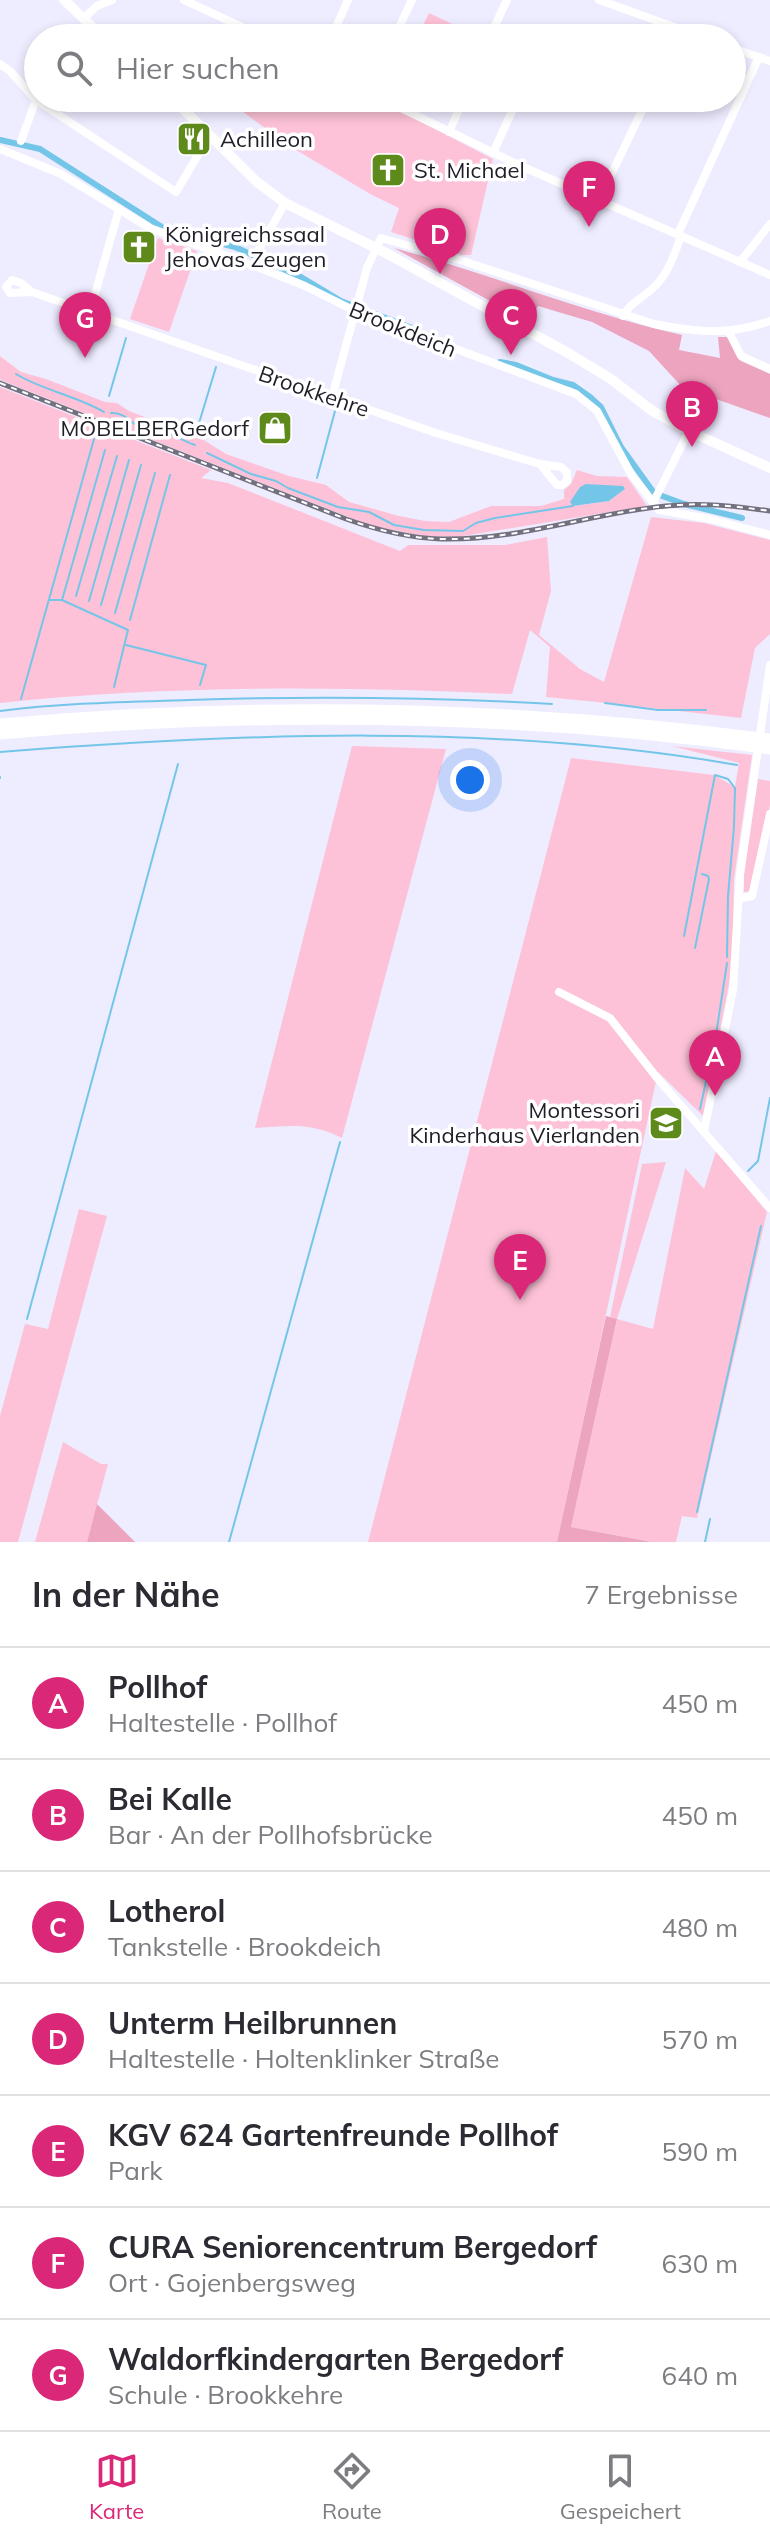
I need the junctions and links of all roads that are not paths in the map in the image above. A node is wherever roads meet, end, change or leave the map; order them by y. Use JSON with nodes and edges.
{"nodes":[{"id":1,"x":64,"y":0,"type":"edge"},
{"id":2,"x":112,"y":0,"type":"edge"},
{"id":3,"x":184,"y":0,"type":"edge"},
{"id":4,"x":348,"y":0,"type":"edge"},
{"id":5,"x":412,"y":0,"type":"edge"},
{"id":6,"x":507,"y":0,"type":"edge"},
{"id":7,"x":599,"y":0,"type":"edge"},
{"id":8,"x":84,"y":18,"type":"junction"},
{"id":9,"x":90,"y":24,"type":"edge"},
{"id":10,"x":236,"y":24,"type":"edge"},
{"id":11,"x":337,"y":24,"type":"edge"},
{"id":12,"x":401,"y":24,"type":"edge"},
{"id":13,"x":497,"y":24,"type":"edge"},
{"id":14,"x":655,"y":24,"type":"edge"},
{"id":15,"x":746,"y":53,"type":"edge"},
{"id":16,"x":759,"y":57,"type":"junction"},
{"id":17,"x":770,"y":61,"type":"edge"},
{"id":18,"x":0,"y":64,"type":"edge"},
{"id":19,"x":746,"y":86,"type":"edge"},
{"id":20,"x":24,"y":87,"type":"edge"},
{"id":21,"x":32,"y":112,"type":"edge"},
{"id":22,"x":54,"y":112,"type":"edge"},
{"id":23,"x":186,"y":112,"type":"edge"},
{"id":24,"x":408,"y":112,"type":"edge"},
{"id":25,"x":458,"y":112,"type":"edge"},
{"id":26,"x":512,"y":112,"type":"edge"},
{"id":27,"x":641,"y":112,"type":"edge"},
{"id":28,"x":735,"y":112,"type":"edge"},
{"id":29,"x":449,"y":132,"type":"junction"},
{"id":30,"x":210,"y":135,"type":"junction"},
{"id":31,"x":21,"y":141,"type":"dead end"},
{"id":32,"x":0,"y":149,"type":"edge"},
{"id":33,"x":493,"y":153,"type":"junction"},
{"id":34,"x":599,"y":200,"type":"junction"},
{"id":35,"x":285,"y":203,"type":"junction"},
{"id":36,"x":119,"y":209,"type":"junction"},
{"id":37,"x":770,"y":224,"type":"edge"},
{"id":38,"x":680,"y":235,"type":"junction"},
{"id":39,"x":375,"y":248,"type":"junction"},
{"id":40,"x":259,"y":249,"type":"dead end"},
{"id":41,"x":740,"y":262,"type":"junction"},
{"id":42,"x":770,"y":275,"type":"edge"},
{"id":43,"x":32,"y":292,"type":"dead end"},
{"id":44,"x":356,"y":308,"type":"junction"},
{"id":45,"x":90,"y":312,"type":"junction"},
{"id":46,"x":623,"y":316,"type":"junction"},
{"id":47,"x":770,"y":321,"type":"edge"},
{"id":48,"x":729,"y":332,"type":"junction"},
{"id":49,"x":770,"y":369,"type":"edge"},
{"id":50,"x":332,"y":397,"type":"junction"},
{"id":51,"x":689,"y":431,"type":"junction"},
{"id":52,"x":540,"y":464,"type":"dead end"},
{"id":53,"x":770,"y":468,"type":"edge"},
{"id":54,"x":655,"y":497,"type":"junction"},
{"id":55,"x":770,"y":535,"type":"edge"},
{"id":56,"x":770,"y":665,"type":"edge"},
{"id":57,"x":0,"y":724,"type":"edge"},
{"id":58,"x":0,"y":734,"type":"edge"},
{"id":59,"x":770,"y":739,"type":"edge"},
{"id":60,"x":770,"y":749,"type":"edge"},
{"id":61,"x":770,"y":814,"type":"edge"},
{"id":62,"x":738,"y":899,"type":"junction"},
{"id":63,"x":559,"y":992,"type":"dead end"},
{"id":64,"x":704,"y":1131,"type":"junction"},
{"id":65,"x":770,"y":1208,"type":"edge"}],
"edges":[{"from":1,"to":8,"type":"main road"},
{"from":2,"to":8,"type":"street"},
{"from":3,"to":10,"type":"street"},
{"from":4,"to":11,"type":"street"},
{"from":5,"to":12,"type":"street"},
{"from":6,"to":13,"type":"street"},
{"from":7,"to":14,"type":"street"},
{"from":8,"to":9,"type":"main road"},
{"from":15,"to":16,"type":"street"},
{"from":16,"to":17,"type":"street"},
{"from":16,"to":19,"type":"street"},
{"from":18,"to":20,"type":"street"},
{"from":21,"to":31,"type":"street"},
{"from":22,"to":30,"type":"street"},
{"from":23,"to":30,"type":"main road"},
{"from":24,"to":29,"type":"street"},
{"from":25,"to":29,"type":"street"},
{"from":26,"to":33,"type":"street"},
{"from":27,"to":34,"type":"street"},
{"from":28,"to":38,"type":"street"},
{"from":29,"to":33,"type":"street"},
{"from":30,"to":35,"type":"main road"},
{"from":32,"to":36,"type":"street","name":"Brookdeich"},
{"from":33,"to":34,"type":"street"},
{"from":34,"to":38,"type":"street"},
{"from":35,"to":39,"type":"main road"},
{"from":35,"to":40,"type":"street"},
{"from":36,"to":44,"type":"street","name":"Brookdeich"},
{"from":36,"to":45,"type":"street"},
{"from":37,"to":41,"type":"street"},
{"from":38,"to":41,"type":"street"},
{"from":38,"to":46,"type":"street"},
{"from":39,"to":44,"type":"street"},
{"from":39,"to":46,"type":"street"},
{"from":39,"to":51,"type":"main road"},
{"from":41,"to":42,"type":"street"},
{"from":43,"to":45,"type":"street","name":"Brookkehre"},
{"from":44,"to":50,"type":"street"},
{"from":44,"to":54,"type":"street","name":"Brookdeich"},
{"from":45,"to":50,"type":"street","name":"Brookkehre"},
{"from":46,"to":48,"type":"street"},
{"from":47,"to":48,"type":"street"},
{"from":48,"to":49,"type":"street"},
{"from":50,"to":52,"type":"street","name":"Brookkehre"},
{"from":51,"to":53,"type":"main road"},
{"from":51,"to":54,"type":"street"},
{"from":54,"to":55,"type":"street"},
{"from":56,"to":62,"type":"street"},
{"from":57,"to":59,"type":"highway"},
{"from":58,"to":60,"type":"highway"},
{"from":61,"to":62,"type":"street"},
{"from":62,"to":64,"type":"street"},
{"from":63,"to":64,"type":"street"},
{"from":64,"to":65,"type":"street"}]}
